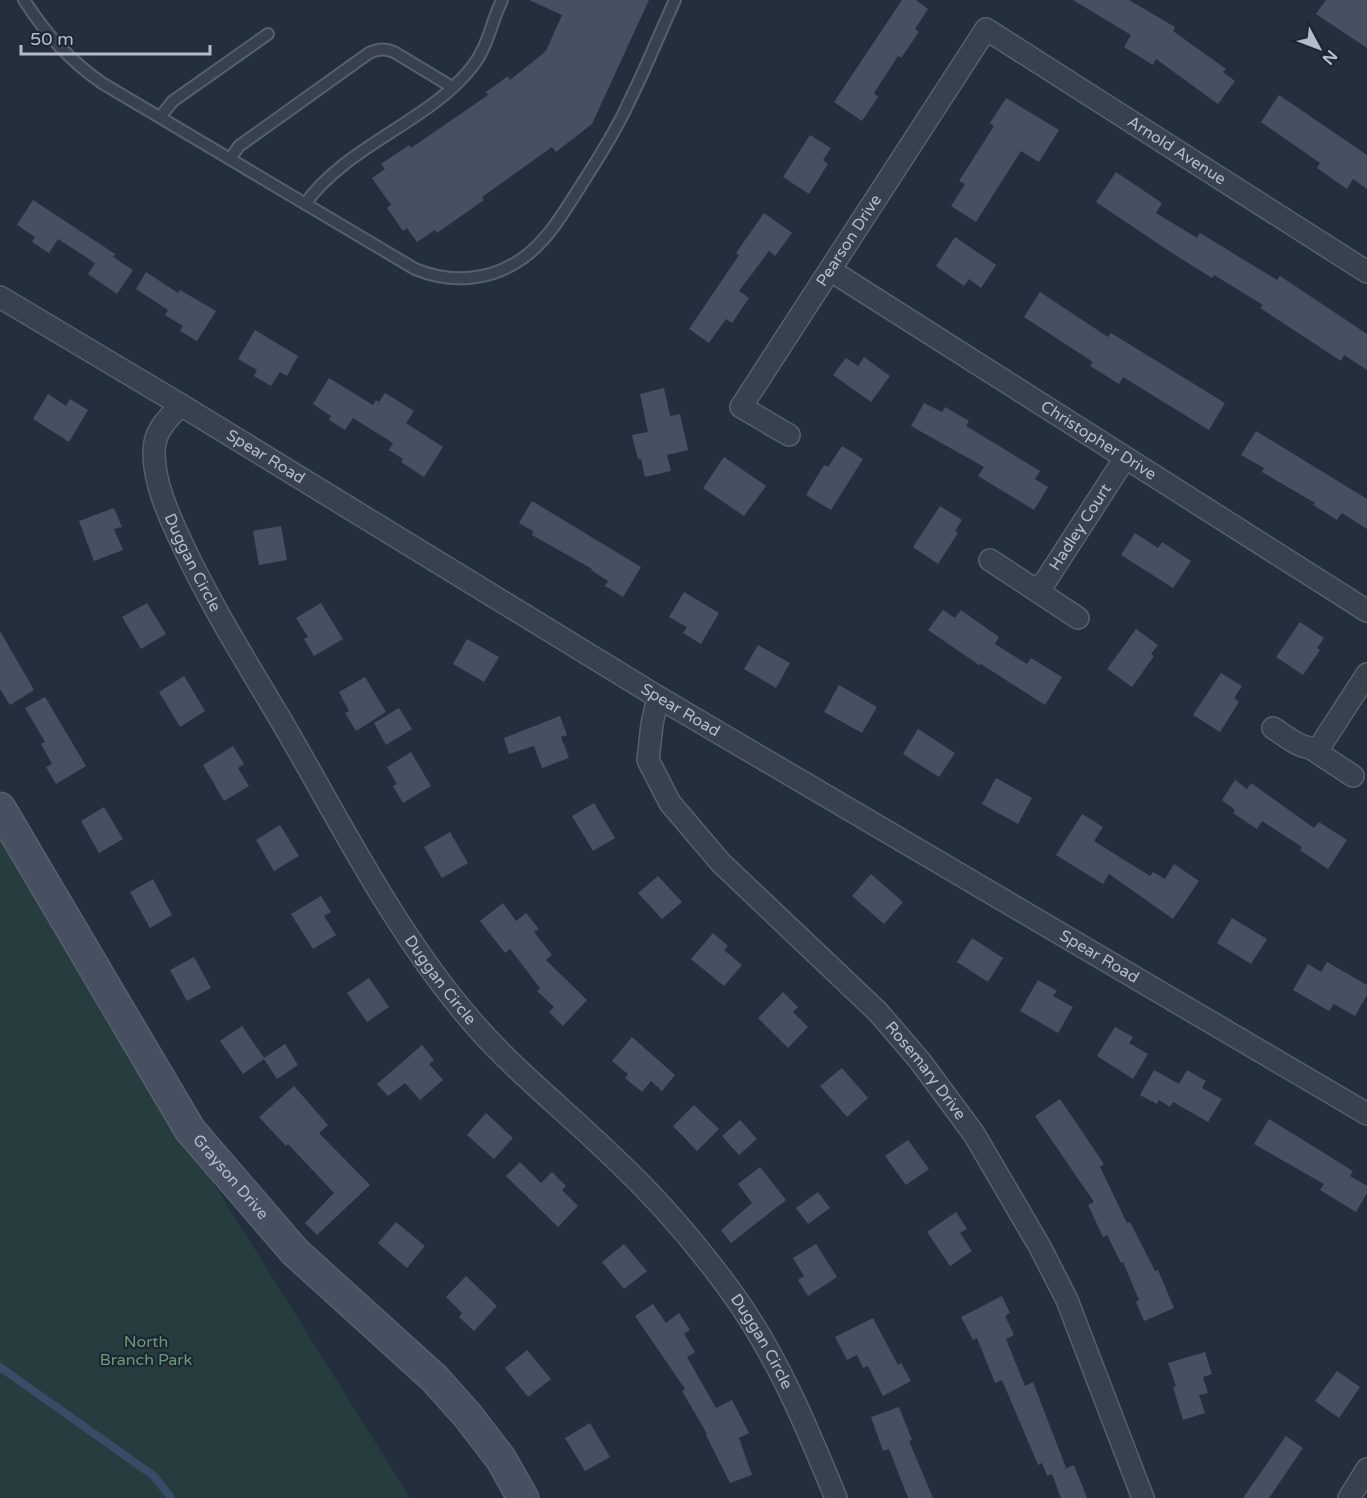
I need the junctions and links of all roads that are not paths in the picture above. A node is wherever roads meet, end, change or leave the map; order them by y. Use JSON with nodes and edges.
{"nodes":[{"id":1,"x":24,"y":0,"type":"edge"},
{"id":2,"x":502,"y":0,"type":"edge"},
{"id":3,"x":675,"y":0,"type":"edge"},
{"id":4,"x":986,"y":29,"type":"joint"},
{"id":5,"x":268,"y":34,"type":"dead end"},
{"id":6,"x":452,"y":87,"type":"junction"},
{"id":7,"x":160,"y":117,"type":"junction"},
{"id":8,"x":230,"y":159,"type":"junction"},
{"id":9,"x":305,"y":204,"type":"junction"},
{"id":10,"x":830,"y":270,"type":"junction"},
{"id":11,"x":1367,"y":272,"type":"edge"},
{"id":12,"x":0,"y":297,"type":"edge"},
{"id":13,"x":181,"y":405,"type":"junction"},
{"id":14,"x":789,"y":435,"type":"dead end"},
{"id":15,"x":1125,"y":458,"type":"junction"},
{"id":16,"x":990,"y":560,"type":"dead end"},
{"id":17,"x":1031,"y":586,"type":"junction"},
{"id":18,"x":1367,"y":611,"type":"edge"},
{"id":19,"x":1078,"y":618,"type":"dead end"},
{"id":20,"x":1367,"y":674,"type":"edge"},
{"id":21,"x":658,"y":697,"type":"junction"},
{"id":22,"x":1273,"y":728,"type":"dead end"},
{"id":23,"x":1312,"y":749,"type":"junction"},
{"id":24,"x":1353,"y":776,"type":"dead end"},
{"id":25,"x":0,"y":808,"type":"edge"},
{"id":26,"x":1367,"y":1114,"type":"edge"},
{"id":27,"x":1367,"y":1469,"type":"edge"},
{"id":28,"x":523,"y":1498,"type":"edge"},
{"id":29,"x":836,"y":1498,"type":"edge"},
{"id":30,"x":1143,"y":1498,"type":"edge"},
{"id":31,"x":1349,"y":1498,"type":"edge"}],
"edges":[{"from":1,"to":7,"type":"lane"},
{"from":2,"to":6,"type":"lane"},
{"from":3,"to":9,"type":"lane"},
{"from":4,"to":10,"type":"street","name":"Pearson Drive"},
{"from":4,"to":11,"type":"street","name":"Arnold Avenue"},
{"from":5,"to":7,"type":"lane"},
{"from":6,"to":8,"type":"lane"},
{"from":6,"to":9,"type":"lane"},
{"from":7,"to":8,"type":"lane"},
{"from":8,"to":9,"type":"lane"},
{"from":10,"to":14,"type":"street","name":"Pearson Drive"},
{"from":10,"to":15,"type":"street","name":"Christopher Drive"},
{"from":12,"to":13,"type":"street","name":"Spear Road"},
{"from":13,"to":21,"type":"street","name":"Spear Road"},
{"from":13,"to":29,"type":"street","name":"Duggan Circle"},
{"from":15,"to":17,"type":"street","name":"Hadley Court"},
{"from":15,"to":18,"type":"street","name":"Christopher Drive"},
{"from":16,"to":17,"type":"street"},
{"from":17,"to":19,"type":"street"},
{"from":20,"to":23,"type":"street"},
{"from":21,"to":26,"type":"street","name":"Spear Road"},
{"from":21,"to":30,"type":"street","name":"Rosemary Drive"},
{"from":22,"to":23,"type":"street"},
{"from":23,"to":24,"type":"street"},
{"from":25,"to":28,"type":"street","name":"Grayson Drive"},
{"from":27,"to":31,"type":"street"}]}
